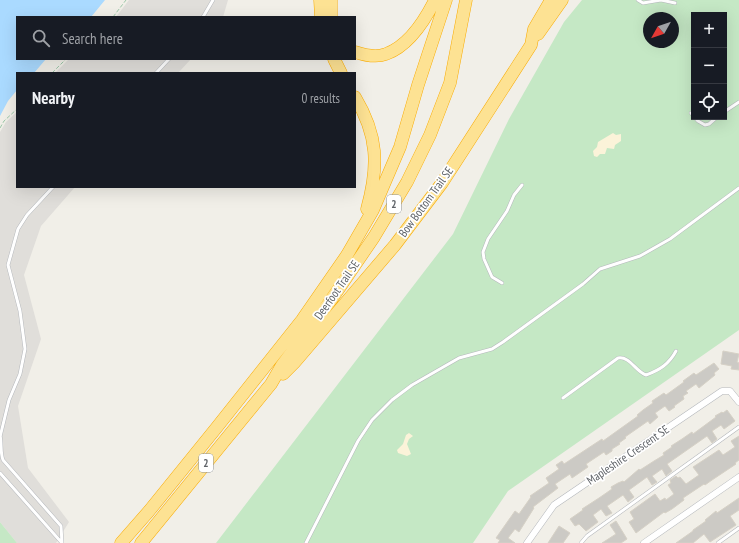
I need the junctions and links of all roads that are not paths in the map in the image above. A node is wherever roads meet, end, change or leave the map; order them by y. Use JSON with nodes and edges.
{"nodes":[{"id":1,"x":213,"y":0,"type":"edge"},
{"id":2,"x":320,"y":0,"type":"edge"},
{"id":3,"x":331,"y":0,"type":"edge"},
{"id":4,"x":435,"y":0,"type":"edge"},
{"id":5,"x":446,"y":0,"type":"edge"},
{"id":6,"x":466,"y":0,"type":"edge"},
{"id":7,"x":551,"y":0,"type":"edge"},
{"id":8,"x":562,"y":0,"type":"edge"},
{"id":9,"x":638,"y":0,"type":"edge"},
{"id":10,"x":676,"y":3,"type":"dead end"},
{"id":11,"x":204,"y":16,"type":"edge"},
{"id":12,"x":321,"y":16,"type":"edge"},
{"id":13,"x":331,"y":16,"type":"edge"},
{"id":14,"x":531,"y":45,"type":"junction"},
{"id":15,"x":356,"y":52,"type":"edge"},
{"id":16,"x":168,"y":60,"type":"edge"},
{"id":17,"x":334,"y":60,"type":"edge"},
{"id":18,"x":157,"y":72,"type":"edge"},
{"id":19,"x":340,"y":72,"type":"edge"},
{"id":20,"x":356,"y":99,"type":"edge"},
{"id":21,"x":739,"y":102,"type":"edge"},
{"id":22,"x":727,"y":110,"type":"edge"},
{"id":23,"x":697,"y":120,"type":"edge"},
{"id":24,"x":714,"y":120,"type":"edge"},
{"id":25,"x":522,"y":185,"type":"dead end"},
{"id":26,"x":52,"y":188,"type":"edge"},
{"id":27,"x":739,"y":188,"type":"edge"},
{"id":28,"x":362,"y":229,"type":"junction"},
{"id":29,"x":502,"y":284,"type":"dead end"},
{"id":30,"x":676,"y":351,"type":"dead end"},
{"id":31,"x":271,"y":384,"type":"junction"},
{"id":32,"x":563,"y":398,"type":"dead end"},
{"id":33,"x":739,"y":402,"type":"edge"},
{"id":34,"x":739,"y":427,"type":"edge"},
{"id":35,"x":0,"y":436,"type":"edge"},
{"id":36,"x":0,"y":473,"type":"edge"},
{"id":37,"x":739,"y":477,"type":"edge"},
{"id":38,"x":739,"y":528,"type":"edge"},
{"id":39,"x":62,"y":543,"type":"edge"},
{"id":40,"x":120,"y":543,"type":"edge"},
{"id":41,"x":141,"y":543,"type":"edge"},
{"id":42,"x":306,"y":543,"type":"edge"},
{"id":43,"x":527,"y":543,"type":"edge"},
{"id":44,"x":582,"y":543,"type":"edge"},
{"id":45,"x":644,"y":543,"type":"edge"},
{"id":46,"x":718,"y":543,"type":"edge"}],
"edges":[{"from":1,"to":11,"type":"lane"},
{"from":2,"to":12,"type":"highway"},
{"from":3,"to":13,"type":"highway"},
{"from":4,"to":15,"type":"highway"},
{"from":5,"to":28,"type":"highway","name":"Deerfoot Trail SE","number":"2"},
{"from":6,"to":31,"type":"highway","name":"Deerfoot Trail SE","number":"2"},
{"from":7,"to":14,"type":"highway","name":"Bow Bottom Trail SE"},
{"from":8,"to":14,"type":"highway"},
{"from":9,"to":10,"type":"lane"},
{"from":14,"to":31,"type":"highway","name":"Bow Bottom Trail SE"},
{"from":16,"to":18,"type":"lane"},
{"from":17,"to":19,"type":"highway"},
{"from":20,"to":28,"type":"highway"},
{"from":21,"to":22,"type":"lane"},
{"from":23,"to":24,"type":"lane"},
{"from":25,"to":29,"type":"lane"},
{"from":26,"to":35,"type":"lane"},
{"from":27,"to":42,"type":"lane"},
{"from":28,"to":40,"type":"highway","name":"Deerfoot Trail SE","number":"2"},
{"from":30,"to":32,"type":"lane"},
{"from":31,"to":41,"type":"highway","name":"Deerfoot Trail SE","number":"2"},
{"from":33,"to":43,"type":"street","name":"Mapleshire Crescent SE"},
{"from":34,"to":44,"type":"lane"},
{"from":35,"to":39,"type":"lane"},
{"from":36,"to":39,"type":"lane"},
{"from":37,"to":45,"type":"street"},
{"from":38,"to":46,"type":"lane"}]}
